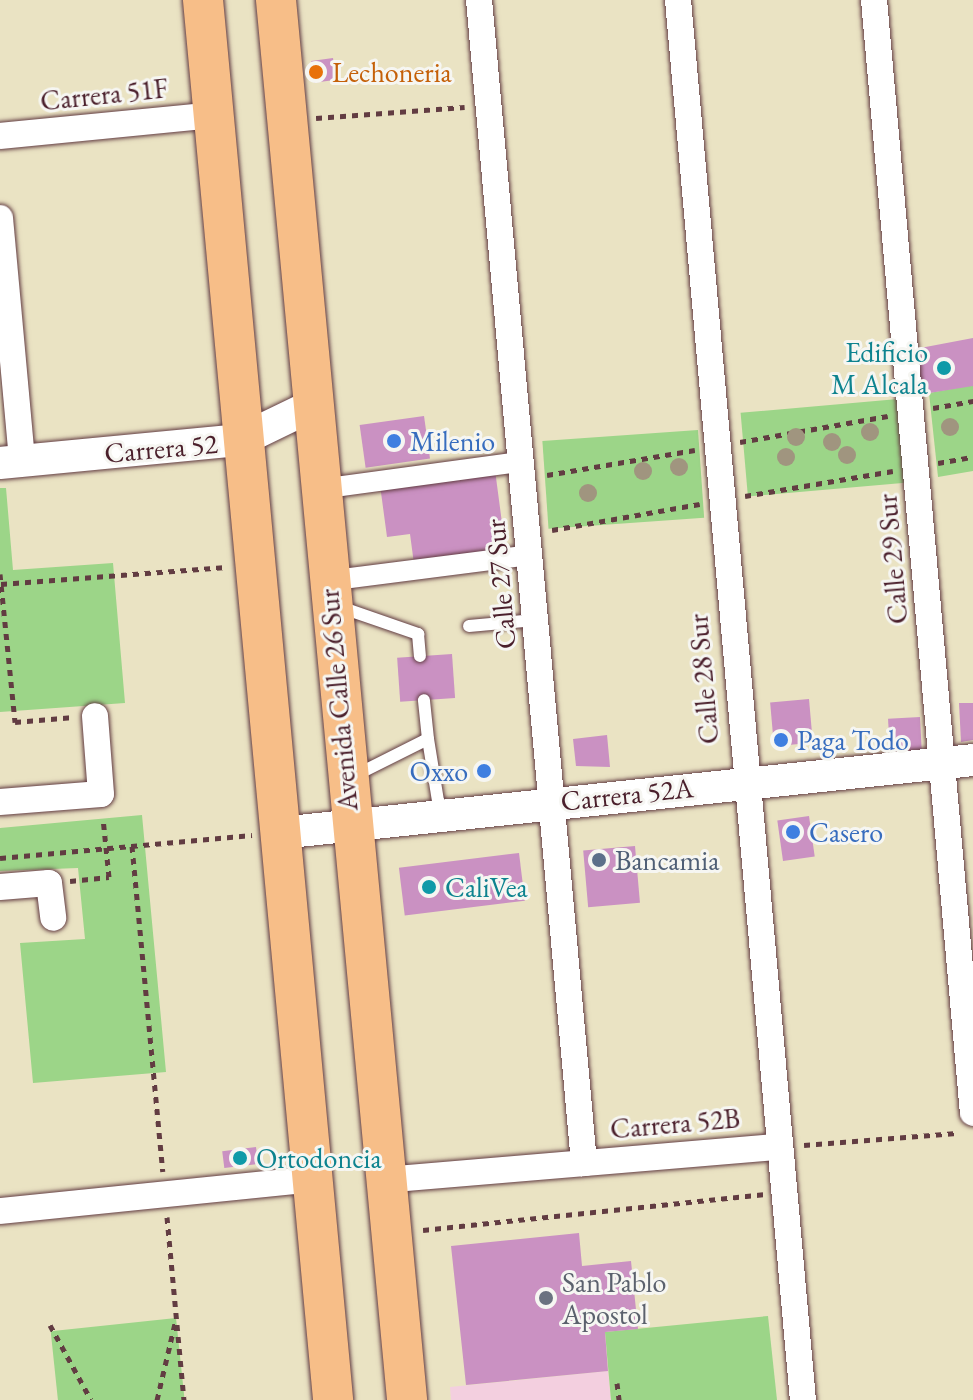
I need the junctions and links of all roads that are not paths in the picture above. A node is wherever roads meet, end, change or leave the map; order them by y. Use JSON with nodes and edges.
{"nodes":[{"id":1,"x":203,"y":0,"type":"edge"},
{"id":2,"x":276,"y":0,"type":"edge"},
{"id":3,"x":479,"y":0,"type":"edge"},
{"id":4,"x":678,"y":0,"type":"edge"},
{"id":5,"x":874,"y":0,"type":"edge"},
{"id":6,"x":213,"y":115,"type":"junction"},
{"id":7,"x":0,"y":136,"type":"edge"},
{"id":8,"x":0,"y":218,"type":"edge"},
{"id":9,"x":313,"y":405,"type":"junction"},
{"id":10,"x":241,"y":440,"type":"junction"},
{"id":11,"x":11,"y":462,"type":"edge"},
{"id":12,"x":522,"y":471,"type":"junction"},
{"id":13,"x":320,"y":489,"type":"junction"},
{"id":14,"x":529,"y":555,"type":"junction"},
{"id":15,"x":328,"y":592,"type":"junction"},
{"id":16,"x":535,"y":620,"type":"junction"},
{"id":17,"x":469,"y":626,"type":"dead end"},
{"id":18,"x":420,"y":656,"type":"dead end"},
{"id":19,"x":424,"y":700,"type":"dead end"},
{"id":20,"x":95,"y":716,"type":"road end"},
{"id":21,"x":428,"y":739,"type":"junction"},
{"id":22,"x":958,"y":761,"type":"edge"},
{"id":23,"x":744,"y":781,"type":"junction"},
{"id":24,"x":346,"y":786,"type":"junction"},
{"id":25,"x":0,"y":802,"type":"edge"},
{"id":26,"x":552,"y":803,"type":"junction"},
{"id":27,"x":449,"y":813,"type":"junction"},
{"id":28,"x":349,"y":825,"type":"junction"},
{"id":29,"x":280,"y":833,"type":"junction"},
{"id":30,"x":0,"y":887,"type":"edge"},
{"id":31,"x":53,"y":918,"type":"dead end"},
{"id":32,"x":973,"y":1113,"type":"edge"},
{"id":33,"x":775,"y":1147,"type":"junction"},
{"id":34,"x":584,"y":1163,"type":"junction"},
{"id":35,"x":315,"y":1179,"type":"junction"},
{"id":36,"x":383,"y":1180,"type":"junction"},
{"id":37,"x":0,"y":1211,"type":"edge"},
{"id":38,"x":333,"y":1400,"type":"edge"},
{"id":39,"x":407,"y":1400,"type":"edge"},
{"id":40,"x":803,"y":1400,"type":"edge"}],
"edges":[{"from":1,"to":6,"type":"main road"},
{"from":2,"to":9,"type":"main road","name":"Avenida Calle 26 Sur"},
{"from":3,"to":12,"type":"street","name":"Calle 27 Sur"},
{"from":4,"to":23,"type":"street","name":"Calle 28 Sur"},
{"from":5,"to":22,"type":"street","name":"Calle 29 Sur"},
{"from":6,"to":7,"type":"street","name":"Carrera 51F"},
{"from":6,"to":10,"type":"main road"},
{"from":8,"to":11,"type":"street"},
{"from":9,"to":10,"type":"street","name":"Carrera 52"},
{"from":9,"to":13,"type":"main road","name":"Avenida Calle 26 Sur"},
{"from":10,"to":11,"type":"street","name":"Carrera 52"},
{"from":10,"to":29,"type":"main road"},
{"from":12,"to":13,"type":"street"},
{"from":12,"to":14,"type":"street","name":"Calle 27 Sur"},
{"from":13,"to":15,"type":"main road","name":"Avenida Calle 26 Sur"},
{"from":14,"to":15,"type":"street"},
{"from":14,"to":16,"type":"street","name":"Calle 27 Sur"},
{"from":15,"to":18,"type":"lane"},
{"from":15,"to":24,"type":"main road","name":"Avenida Calle 26 Sur"},
{"from":16,"to":17,"type":"lane"},
{"from":16,"to":26,"type":"street","name":"Calle 27 Sur"},
{"from":19,"to":21,"type":"lane"},
{"from":20,"to":25,"type":"street"},
{"from":21,"to":24,"type":"lane"},
{"from":21,"to":27,"type":"lane"},
{"from":22,"to":23,"type":"street","name":"Carrera 52A"},
{"from":22,"to":32,"type":"street","name":"Calle 29 Sur"},
{"from":23,"to":26,"type":"street","name":"Carrera 52A"},
{"from":23,"to":33,"type":"street","name":"Calle 28 Sur"},
{"from":24,"to":28,"type":"main road","name":"Avenida Calle 26 Sur"},
{"from":26,"to":27,"type":"street","name":"Carrera 52A"},
{"from":26,"to":34,"type":"street","name":"Calle 27 Sur"},
{"from":27,"to":28,"type":"street","name":"Carrera 52A"},
{"from":28,"to":29,"type":"street","name":"Carrera 52A"},
{"from":28,"to":36,"type":"main road","name":"Avenida Calle 26 Sur"},
{"from":29,"to":35,"type":"main road"},
{"from":30,"to":31,"type":"street"},
{"from":33,"to":34,"type":"street","name":"Carrera 52B"},
{"from":33,"to":40,"type":"street","name":"Calle 28 Sur"},
{"from":34,"to":36,"type":"street","name":"Carrera 52B"},
{"from":35,"to":37,"type":"street"},
{"from":35,"to":38,"type":"main road"},
{"from":36,"to":39,"type":"main road","name":"Avenida Calle 26 Sur"}]}
